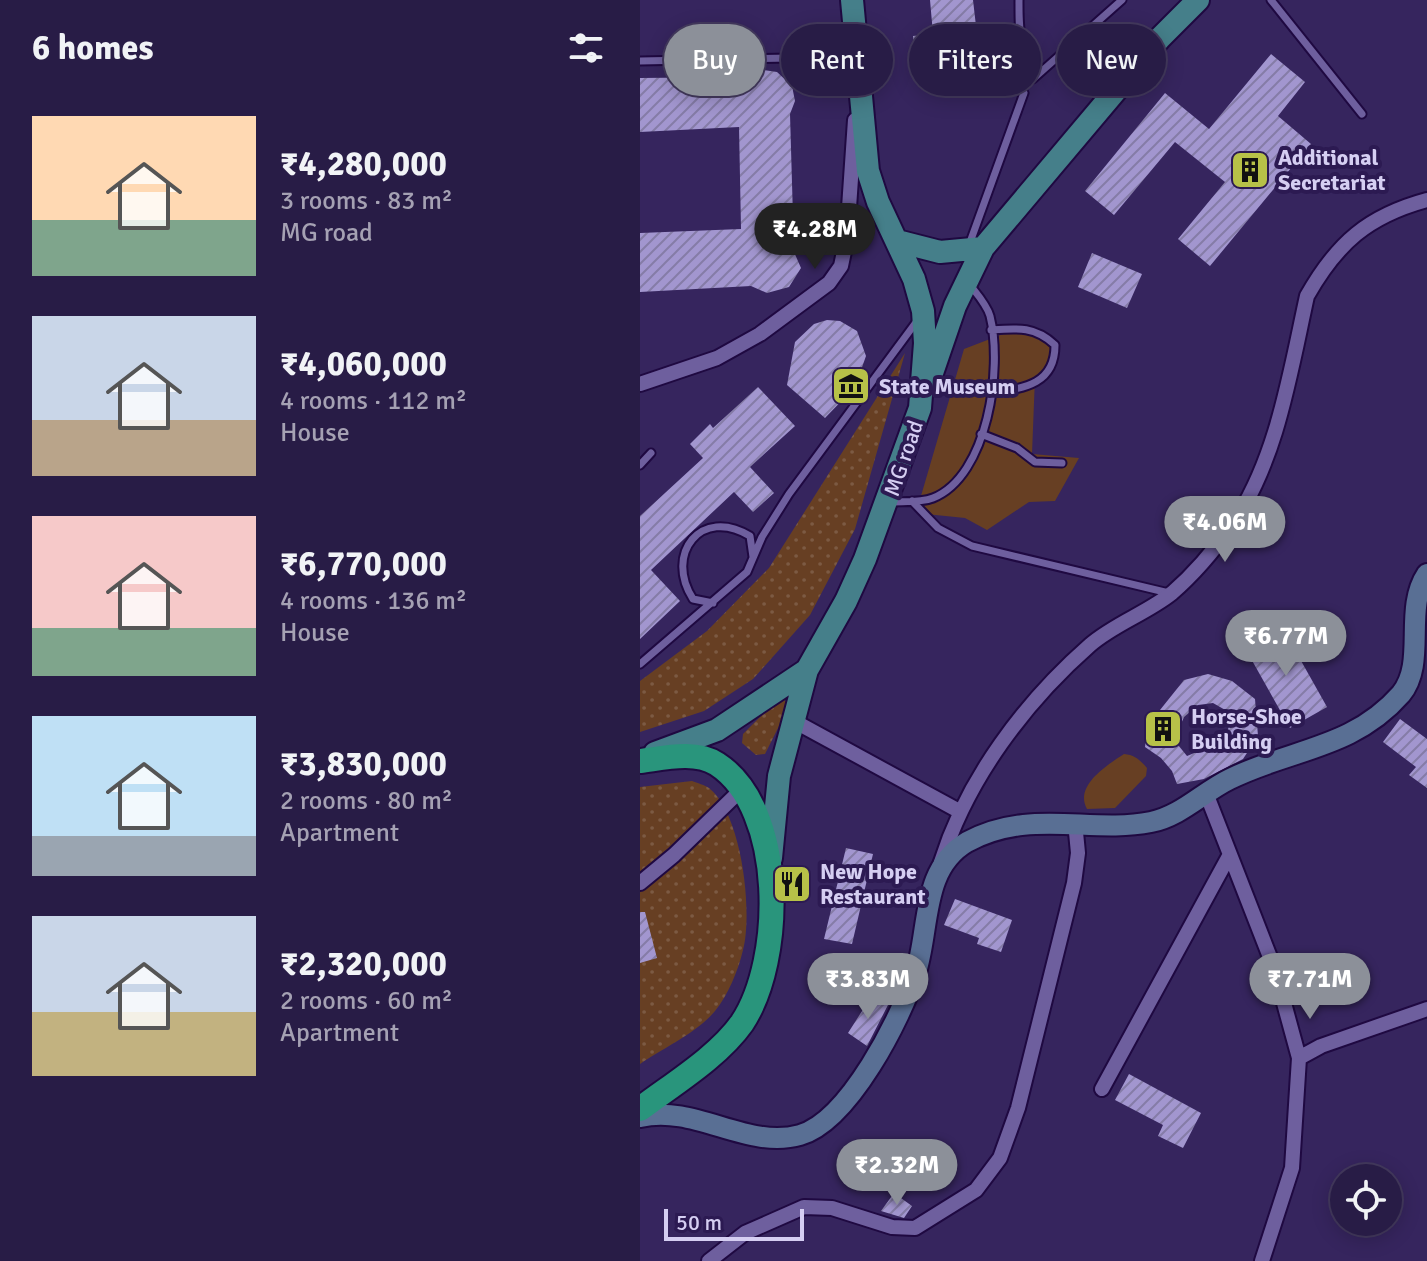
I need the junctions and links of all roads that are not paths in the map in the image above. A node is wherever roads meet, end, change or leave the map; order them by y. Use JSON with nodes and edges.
{"nodes":[{"id":1,"x":852,"y":0,"type":"edge"},
{"id":2,"x":1019,"y":0,"type":"edge"},
{"id":3,"x":1122,"y":0,"type":"edge"},
{"id":4,"x":1198,"y":0,"type":"edge"},
{"id":5,"x":1271,"y":0,"type":"edge"},
{"id":6,"x":854,"y":24,"type":"edge"},
{"id":7,"x":781,"y":58,"type":"edge"},
{"id":8,"x":640,"y":61,"type":"edge"},
{"id":9,"x":1042,"y":71,"type":"joint"},
{"id":10,"x":856,"y":96,"type":"edge"},
{"id":11,"x":861,"y":96,"type":"edge"},
{"id":12,"x":1023,"y":96,"type":"edge"},
{"id":13,"x":1362,"y":114,"type":"dead end"},
{"id":14,"x":1427,"y":200,"type":"edge"},
{"id":15,"x":897,"y":241,"type":"junction"},
{"id":16,"x":975,"y":250,"type":"junction"},
{"id":17,"x":966,"y":280,"type":"junction"},
{"id":18,"x":923,"y":311,"type":"junction"},
{"id":19,"x":991,"y":330,"type":"junction"},
{"id":20,"x":640,"y":384,"type":"edge"},
{"id":21,"x":992,"y":393,"type":"junction"},
{"id":22,"x":920,"y":408,"type":"junction"},
{"id":23,"x":981,"y":434,"type":"junction"},
{"id":24,"x":651,"y":453,"type":"dead end"},
{"id":25,"x":1062,"y":463,"type":"dead end"},
{"id":26,"x":640,"y":465,"type":"edge"},
{"id":27,"x":912,"y":501,"type":"junction"},
{"id":28,"x":888,"y":502,"type":"junction"},
{"id":29,"x":754,"y":559,"type":"junction"},
{"id":30,"x":1427,"y":574,"type":"edge"},
{"id":31,"x":1171,"y":593,"type":"junction"},
{"id":32,"x":713,"y":603,"type":"junction"},
{"id":33,"x":640,"y":664,"type":"edge"},
{"id":34,"x":807,"y":670,"type":"junction"},
{"id":35,"x":792,"y":720,"type":"junction"},
{"id":36,"x":640,"y":760,"type":"edge"},
{"id":37,"x":742,"y":789,"type":"junction"},
{"id":38,"x":1206,"y":793,"type":"junction"},
{"id":39,"x":959,"y":811,"type":"junction"},
{"id":40,"x":1075,"y":822,"type":"junction"},
{"id":41,"x":1229,"y":856,"type":"junction"},
{"id":42,"x":937,"y":874,"type":"junction"},
{"id":43,"x":640,"y":883,"type":"edge"},
{"id":44,"x":769,"y":883,"type":"junction"},
{"id":45,"x":1427,"y":1009,"type":"edge"},
{"id":46,"x":1299,"y":1058,"type":"junction"},
{"id":47,"x":1102,"y":1089,"type":"dead end"},
{"id":48,"x":640,"y":1109,"type":"edge"},
{"id":49,"x":640,"y":1117,"type":"edge"},
{"id":50,"x":709,"y":1261,"type":"edge"},
{"id":51,"x":1262,"y":1261,"type":"edge"}],
"edges":[{"from":1,"to":6,"type":"main road","name":"MG road"},
{"from":2,"to":9,"type":"lane"},
{"from":3,"to":9,"type":"lane"},
{"from":4,"to":16,"type":"main road"},
{"from":5,"to":13,"type":"lane"},
{"from":7,"to":8,"type":"lane"},
{"from":10,"to":20,"type":"street"},
{"from":11,"to":15,"type":"main road","name":"MG road"},
{"from":12,"to":16,"type":"lane"},
{"from":14,"to":31,"type":"street"},
{"from":15,"to":16,"type":"main road"},
{"from":15,"to":18,"type":"main road","name":"MG road"},
{"from":16,"to":17,"type":"main road"},
{"from":17,"to":19,"type":"lane"},
{"from":17,"to":22,"type":"main road"},
{"from":18,"to":22,"type":"main road","name":"MG road"},
{"from":18,"to":29,"type":"lane"},
{"from":19,"to":21,"type":"lane"},
{"from":19,"to":21,"type":"lane"},
{"from":21,"to":23,"type":"lane"},
{"from":22,"to":28,"type":"main road","name":"MG road"},
{"from":23,"to":25,"type":"lane"},
{"from":23,"to":27,"type":"lane"},
{"from":24,"to":26,"type":"lane"},
{"from":27,"to":28,"type":"lane"},
{"from":27,"to":31,"type":"lane"},
{"from":28,"to":34,"type":"main road","name":"MG road"},
{"from":29,"to":32,"type":"lane"},
{"from":29,"to":32,"type":"lane"},
{"from":30,"to":38,"type":"street"},
{"from":31,"to":39,"type":"street"},
{"from":32,"to":33,"type":"lane"},
{"from":34,"to":35,"type":"main road","name":"MG road"},
{"from":34,"to":36,"type":"main road","name":"MG road"},
{"from":35,"to":39,"type":"street"},
{"from":35,"to":44,"type":"main road","name":"MG road"},
{"from":36,"to":37,"type":"highway"},
{"from":37,"to":43,"type":"street"},
{"from":37,"to":44,"type":"highway"},
{"from":38,"to":40,"type":"street"},
{"from":38,"to":41,"type":"street"},
{"from":39,"to":42,"type":"street"},
{"from":40,"to":42,"type":"street"},
{"from":40,"to":50,"type":"street"},
{"from":41,"to":46,"type":"street"},
{"from":41,"to":47,"type":"street"},
{"from":42,"to":49,"type":"street"},
{"from":44,"to":48,"type":"highway"},
{"from":45,"to":46,"type":"street"},
{"from":46,"to":51,"type":"street"}]}
